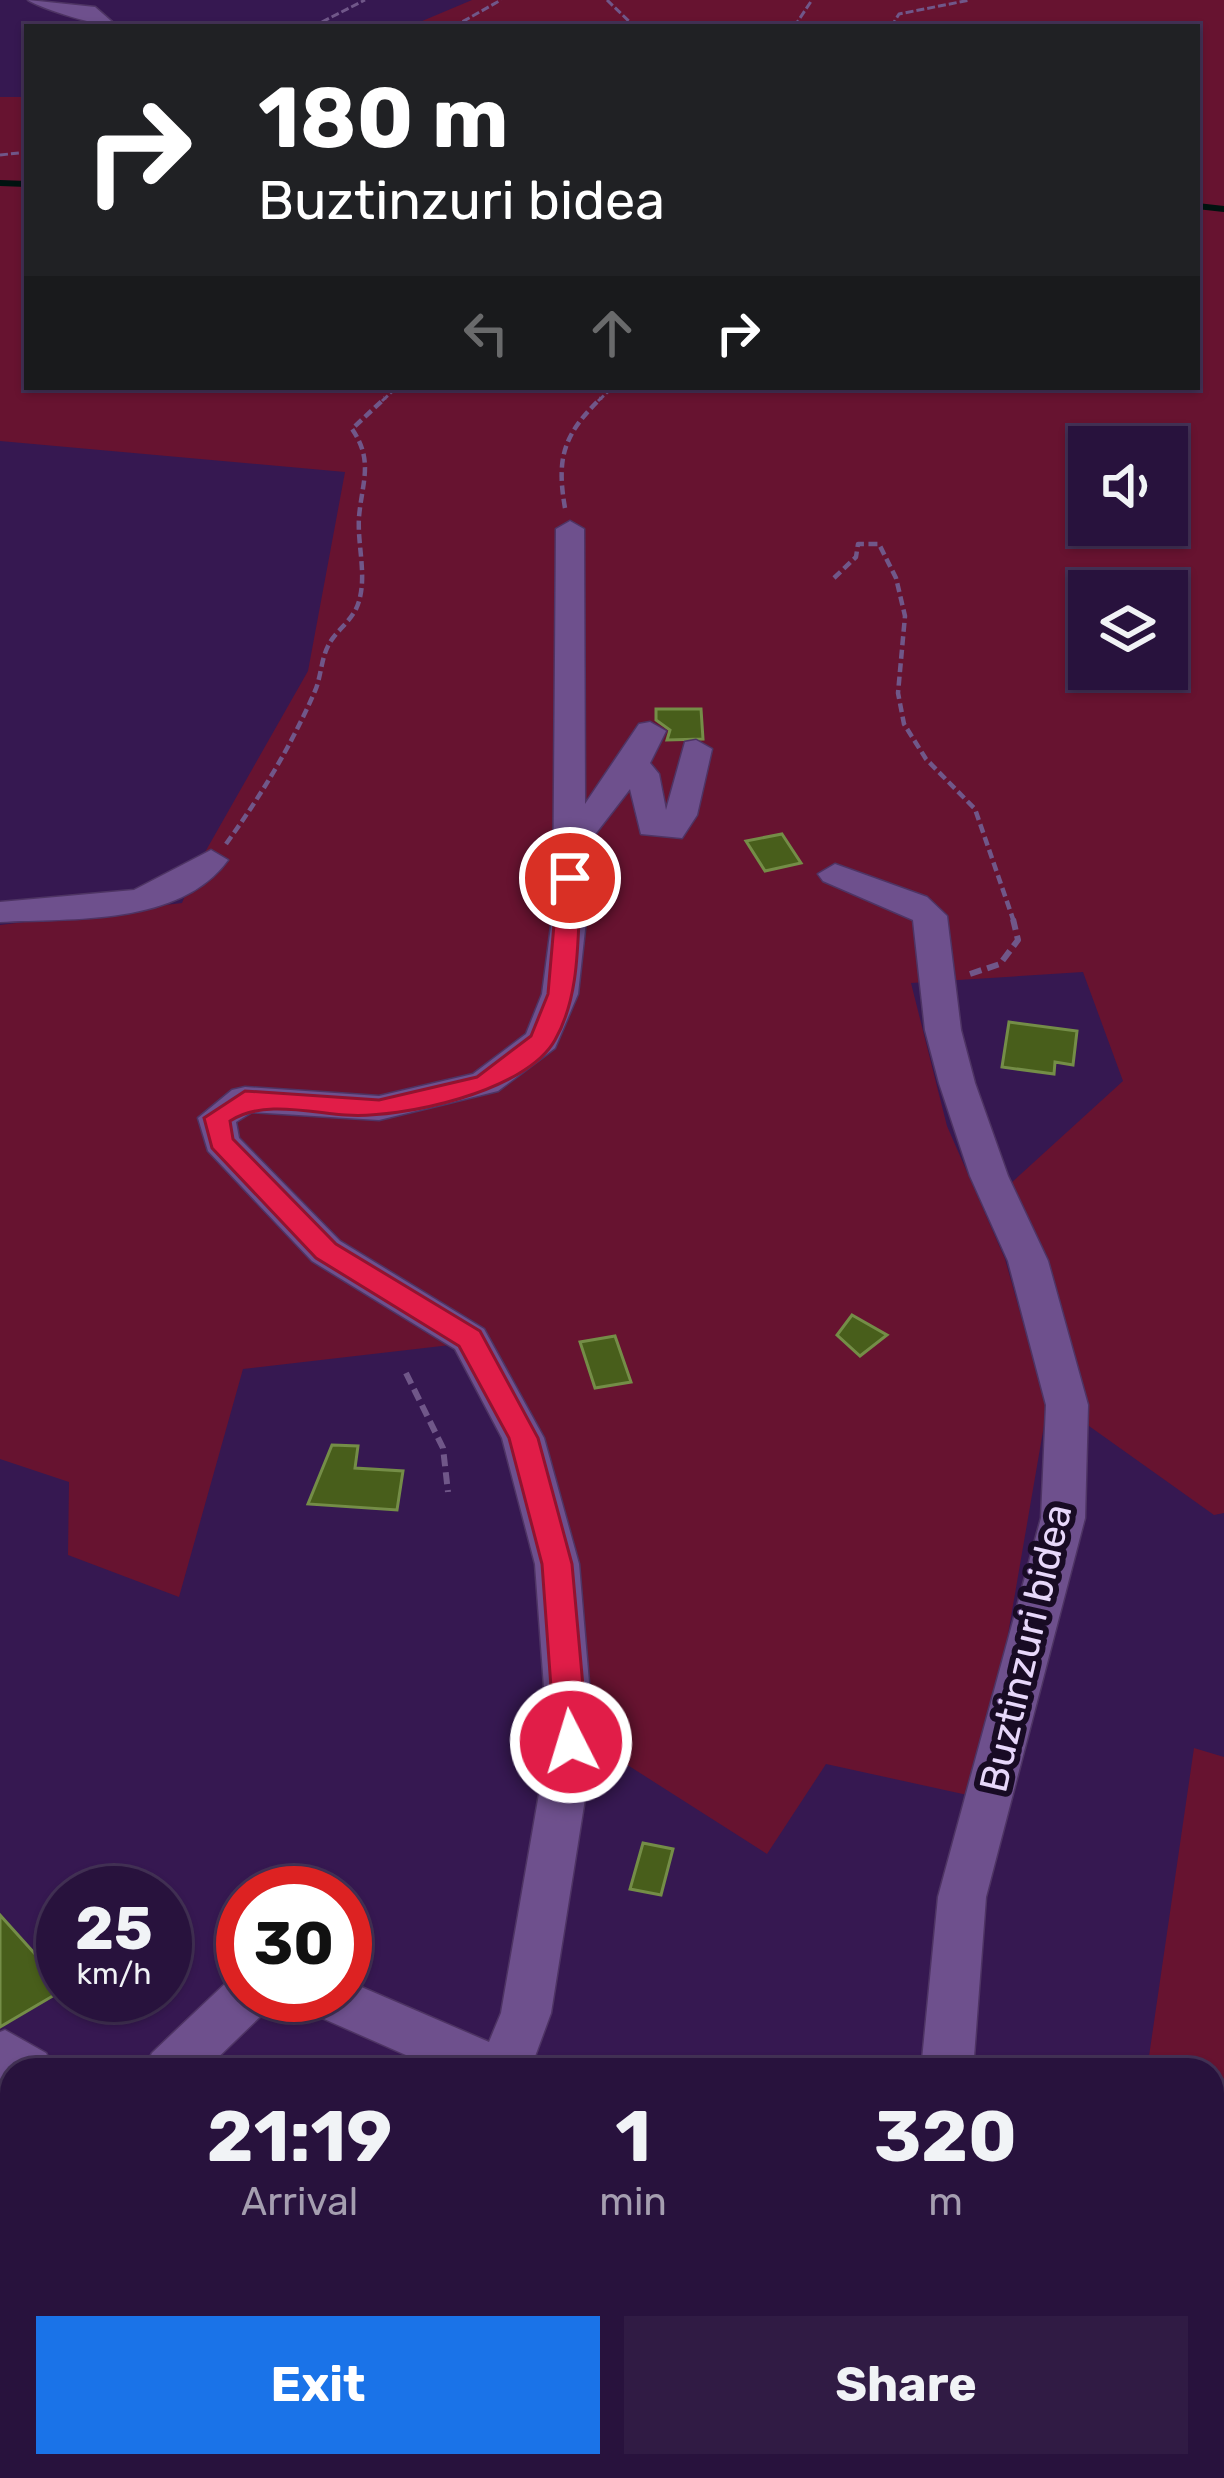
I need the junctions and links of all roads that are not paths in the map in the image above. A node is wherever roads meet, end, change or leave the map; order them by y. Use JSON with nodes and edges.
{"nodes":[{"id":1,"x":38,"y":0,"type":"edge"},
{"id":2,"x":104,"y":24,"type":"edge"},
{"id":3,"x":570,"y":529,"type":"road end"},
{"id":4,"x":650,"y":731,"type":"dead end"},
{"id":5,"x":696,"y":749,"type":"dead end"},
{"id":6,"x":633,"y":764,"type":"junction"},
{"id":7,"x":569,"y":845,"type":"junction"},
{"id":8,"x":212,"y":860,"type":"road end"},
{"id":9,"x":836,"y":874,"type":"dead end"},
{"id":10,"x":0,"y":912,"type":"edge"},
{"id":11,"x":372,"y":2015,"type":"edge"},
{"id":12,"x":220,"y":2022,"type":"edge"},
{"id":13,"x":182,"y":2058,"type":"edge"},
{"id":14,"x":472,"y":2058,"type":"edge"},
{"id":15,"x":505,"y":2058,"type":"edge"},
{"id":16,"x":948,"y":2058,"type":"edge"}],
"edges":[{"from":1,"to":2,"type":"street"},
{"from":3,"to":7,"type":"street"},
{"from":4,"to":6,"type":"street"},
{"from":5,"to":6,"type":"street"},
{"from":6,"to":7,"type":"street"},
{"from":7,"to":15,"type":"street"},
{"from":8,"to":10,"type":"street"},
{"from":9,"to":16,"type":"street","name":"Buztinzuri bidea"},
{"from":11,"to":14,"type":"street"},
{"from":12,"to":13,"type":"street"}]}
